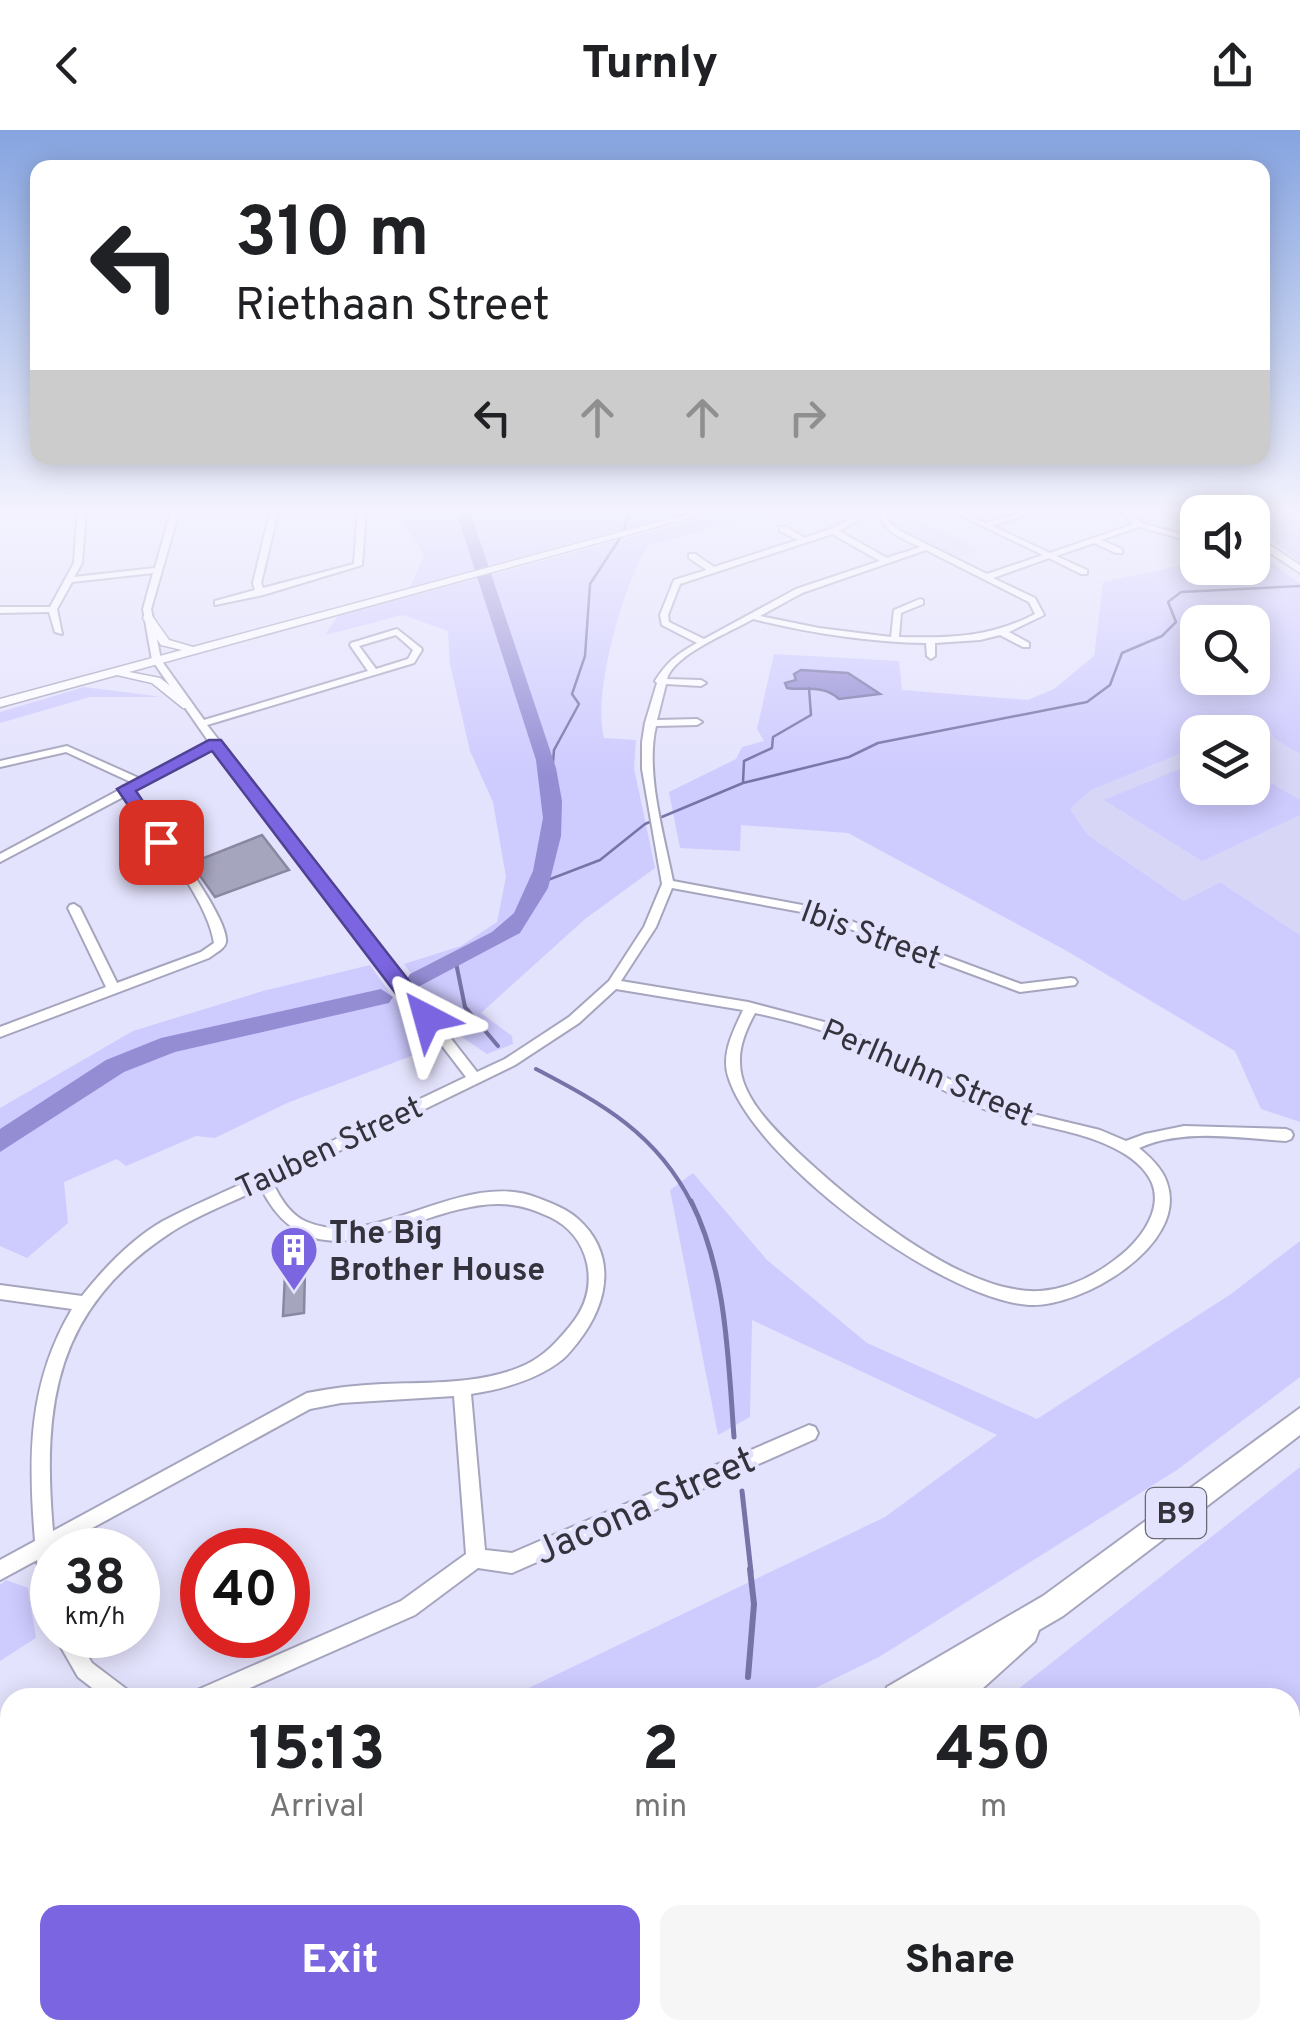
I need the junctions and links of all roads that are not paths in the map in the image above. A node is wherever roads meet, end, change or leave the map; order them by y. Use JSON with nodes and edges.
{"nodes":[{"id":1,"x":60,"y":597,"type":"edge"},
{"id":2,"x":152,"y":597,"type":"edge"},
{"id":3,"x":241,"y":597,"type":"edge"},
{"id":4,"x":393,"y":597,"type":"edge"},
{"id":5,"x":672,"y":597,"type":"edge"},
{"id":6,"x":790,"y":597,"type":"edge"},
{"id":7,"x":1026,"y":597,"type":"edge"},
{"id":8,"x":920,"y":602,"type":"dead end"},
{"id":9,"x":218,"y":603,"type":"dead end"},
{"id":10,"x":53,"y":608,"type":"junction"},
{"id":11,"x":0,"y":610,"type":"edge"},
{"id":12,"x":754,"y":617,"type":"junction"},
{"id":13,"x":148,"y":618,"type":"junction"},
{"id":14,"x":60,"y":632,"type":"dead end"},
{"id":15,"x":1002,"y":632,"type":"junction"},
{"id":16,"x":246,"y":636,"type":"junction"},
{"id":17,"x":895,"y":637,"type":"junction"},
{"id":18,"x":930,"y":639,"type":"junction"},
{"id":19,"x":705,"y":643,"type":"junction"},
{"id":20,"x":1026,"y":646,"type":"dead end"},
{"id":21,"x":931,"y":656,"type":"dead end"},
{"id":22,"x":156,"y":660,"type":"junction"},
{"id":23,"x":374,"y":672,"type":"junction"},
{"id":24,"x":88,"y":680,"type":"junction"},
{"id":25,"x":660,"y":681,"type":"junction"},
{"id":26,"x":702,"y":683,"type":"dead end"},
{"id":27,"x":0,"y":702,"type":"edge"},
{"id":28,"x":187,"y":705,"type":"junction"},
{"id":29,"x":697,"y":722,"type":"dead end"},
{"id":30,"x":650,"y":723,"type":"junction"},
{"id":31,"x":200,"y":724,"type":"junction"},
{"id":32,"x":215,"y":744,"type":"junction"},
{"id":33,"x":0,"y":764,"type":"edge"},
{"id":34,"x":139,"y":782,"type":"junction"},
{"id":35,"x":126,"y":789,"type":"junction"},
{"id":36,"x":652,"y":792,"type":"joint"},
{"id":37,"x":662,"y":845,"type":"joint"},
{"id":38,"x":0,"y":860,"type":"edge"},
{"id":39,"x":668,"y":884,"type":"junction"},
{"id":40,"x":74,"y":908,"type":"dead end"},
{"id":41,"x":1071,"y":982,"type":"dead end"},
{"id":42,"x":612,"y":984,"type":"junction"},
{"id":43,"x":113,"y":989,"type":"junction"},
{"id":44,"x":750,"y":1010,"type":"junction"},
{"id":45,"x":0,"y":1032,"type":"edge"},
{"id":46,"x":475,"y":1079,"type":"junction"},
{"id":47,"x":1286,"y":1135,"type":"dead end"},
{"id":48,"x":1127,"y":1147,"type":"junction"},
{"id":49,"x":263,"y":1178,"type":"junction"},
{"id":50,"x":0,"y":1292,"type":"edge"},
{"id":51,"x":83,"y":1303,"type":"junction"},
{"id":52,"x":462,"y":1390,"type":"junction"},
{"id":53,"x":1300,"y":1420,"type":"edge"},
{"id":54,"x":809,"y":1433,"type":"dead end"},
{"id":55,"x":43,"y":1528,"type":"edge"},
{"id":56,"x":81,"y":1528,"type":"edge"},
{"id":57,"x":30,"y":1555,"type":"edge"},
{"id":58,"x":476,"y":1558,"type":"junction"},
{"id":59,"x":0,"y":1570,"type":"edge"},
{"id":60,"x":1053,"y":1606,"type":"junction"},
{"id":61,"x":78,"y":1658,"type":"edge"},
{"id":62,"x":109,"y":1688,"type":"edge"},
{"id":63,"x":225,"y":1688,"type":"edge"},
{"id":64,"x":915,"y":1688,"type":"edge"},
{"id":65,"x":961,"y":1688,"type":"edge"}],
"edges":[{"from":1,"to":10,"type":"street"},
{"from":2,"to":13,"type":"street"},
{"from":3,"to":9,"type":"street"},
{"from":4,"to":16,"type":"main road"},
{"from":5,"to":19,"type":"street"},
{"from":6,"to":12,"type":"street"},
{"from":7,"to":15,"type":"street"},
{"from":8,"to":17,"type":"street"},
{"from":10,"to":11,"type":"street"},
{"from":10,"to":14,"type":"street"},
{"from":12,"to":17,"type":"street"},
{"from":12,"to":19,"type":"street"},
{"from":13,"to":16,"type":"main road"},
{"from":13,"to":22,"type":"street"},
{"from":15,"to":18,"type":"street"},
{"from":15,"to":20,"type":"street"},
{"from":16,"to":22,"type":"main road"},
{"from":17,"to":18,"type":"street"},
{"from":18,"to":21,"type":"street"},
{"from":19,"to":25,"type":"street"},
{"from":22,"to":24,"type":"main road"},
{"from":22,"to":28,"type":"street"},
{"from":23,"to":23,"type":"street"},
{"from":23,"to":31,"type":"street"},
{"from":24,"to":27,"type":"main road"},
{"from":24,"to":28,"type":"main road"},
{"from":25,"to":26,"type":"street"},
{"from":25,"to":30,"type":"street"},
{"from":28,"to":31,"type":"street"},
{"from":29,"to":30,"type":"street"},
{"from":30,"to":36,"type":"street"},
{"from":31,"to":32,"type":"street"},
{"from":32,"to":34,"type":"street"},
{"from":32,"to":46,"type":"street"},
{"from":33,"to":34,"type":"street"},
{"from":34,"to":35,"type":"street"},
{"from":35,"to":38,"type":"street"},
{"from":35,"to":43,"type":"street"},
{"from":36,"to":37,"type":"street"},
{"from":37,"to":39,"type":"street"},
{"from":39,"to":41,"type":"street","name":"Ibis Street"},
{"from":39,"to":42,"type":"street","name":"Tauben Street"},
{"from":40,"to":43,"type":"street"},
{"from":42,"to":44,"type":"street","name":"Perlhuhn Street"},
{"from":42,"to":46,"type":"street","name":"Tauben Street"},
{"from":43,"to":45,"type":"street"},
{"from":44,"to":48,"type":"street","name":"Perlhuhn Street"},
{"from":44,"to":48,"type":"street"},
{"from":46,"to":49,"type":"street","name":"Tauben Street"},
{"from":47,"to":48,"type":"street"},
{"from":49,"to":51,"type":"street","name":"Tauben Street"},
{"from":49,"to":52,"type":"street"},
{"from":50,"to":51,"type":"street"},
{"from":51,"to":55,"type":"street","name":"Tauben Street"},
{"from":52,"to":56,"type":"street"},
{"from":52,"to":58,"type":"street"},
{"from":53,"to":60,"type":"highway","number":"B9"},
{"from":54,"to":58,"type":"street","name":"Jacona Street"},
{"from":57,"to":59,"type":"street"},
{"from":58,"to":63,"type":"street"},
{"from":60,"to":64,"type":"highway","number":"B9"},
{"from":60,"to":65,"type":"highway"},
{"from":61,"to":62,"type":"street"}]}
